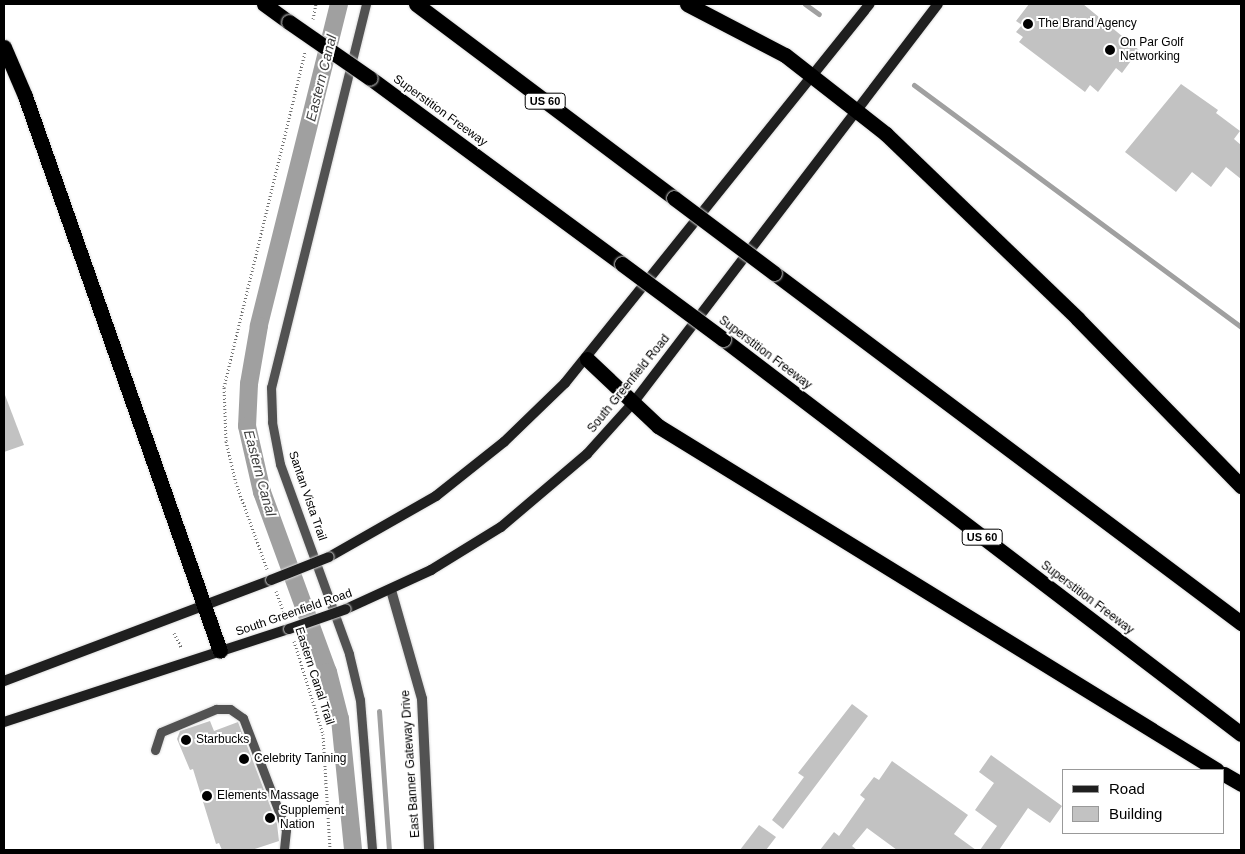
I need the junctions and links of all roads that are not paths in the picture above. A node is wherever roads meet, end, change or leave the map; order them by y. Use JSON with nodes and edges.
{"nodes":[{"id":1,"x":264,"y":4,"type":"edge"},
{"id":2,"x":366,"y":4,"type":"edge"},
{"id":3,"x":416,"y":4,"type":"edge"},
{"id":4,"x":687,"y":4,"type":"edge"},
{"id":5,"x":870,"y":4,"type":"edge"},
{"id":6,"x":938,"y":4,"type":"edge"},
{"id":7,"x":4,"y":47,"type":"edge"},
{"id":8,"x":812,"y":75,"type":"junction"},
{"id":9,"x":858,"y":111,"type":"junction"},
{"id":10,"x":587,"y":360,"type":"junction"},
{"id":11,"x":633,"y":403,"type":"junction"},
{"id":12,"x":1241,"y":486,"type":"edge"},
{"id":13,"x":391,"y":590,"type":"junction"},
{"id":14,"x":204,"y":606,"type":"junction"},
{"id":15,"x":1241,"y":623,"type":"edge"},
{"id":16,"x":220,"y":651,"type":"junction"},
{"id":17,"x":4,"y":681,"type":"edge"},
{"id":18,"x":4,"y":722,"type":"edge"},
{"id":19,"x":1241,"y":734,"type":"edge"},
{"id":20,"x":155,"y":750,"type":"dead end"},
{"id":21,"x":1215,"y":769,"type":"edge"},
{"id":22,"x":1225,"y":775,"type":"edge"},
{"id":23,"x":1241,"y":784,"type":"edge"},
{"id":24,"x":284,"y":850,"type":"edge"},
{"id":25,"x":372,"y":850,"type":"edge"},
{"id":26,"x":429,"y":850,"type":"edge"}],
"edges":[{"from":1,"to":19,"type":"highway","name":"Superstition Freeway","number":"US 60","bridge":true},
{"from":2,"to":25,"type":"lane","name":"Santan Vista Trail"},
{"from":3,"to":15,"type":"highway","number":"US 60","bridge":true},
{"from":4,"to":8,"type":"highway"},
{"from":5,"to":8,"type":"main road"},
{"from":6,"to":9,"type":"main road","name":"South Greenfield Road"},
{"from":7,"to":14,"type":"highway"},
{"from":8,"to":9,"type":"highway"},
{"from":8,"to":10,"type":"main road"},
{"from":9,"to":11,"type":"main road","name":"South Greenfield Road"},
{"from":9,"to":12,"type":"highway"},
{"from":10,"to":11,"type":"highway"},
{"from":10,"to":14,"type":"main road","bridge":true},
{"from":11,"to":13,"type":"main road","name":"South Greenfield Road"},
{"from":11,"to":21,"type":"highway"},
{"from":13,"to":16,"type":"main road","name":"South Greenfield Road","bridge":true},
{"from":13,"to":26,"type":"street","name":"East Banner Gateway Drive"},
{"from":14,"to":16,"type":"highway"},
{"from":14,"to":17,"type":"main road"},
{"from":16,"to":18,"type":"main road","name":"South Greenfield Road"},
{"from":20,"to":24,"type":"lane"},
{"from":22,"to":23,"type":"highway"}]}
